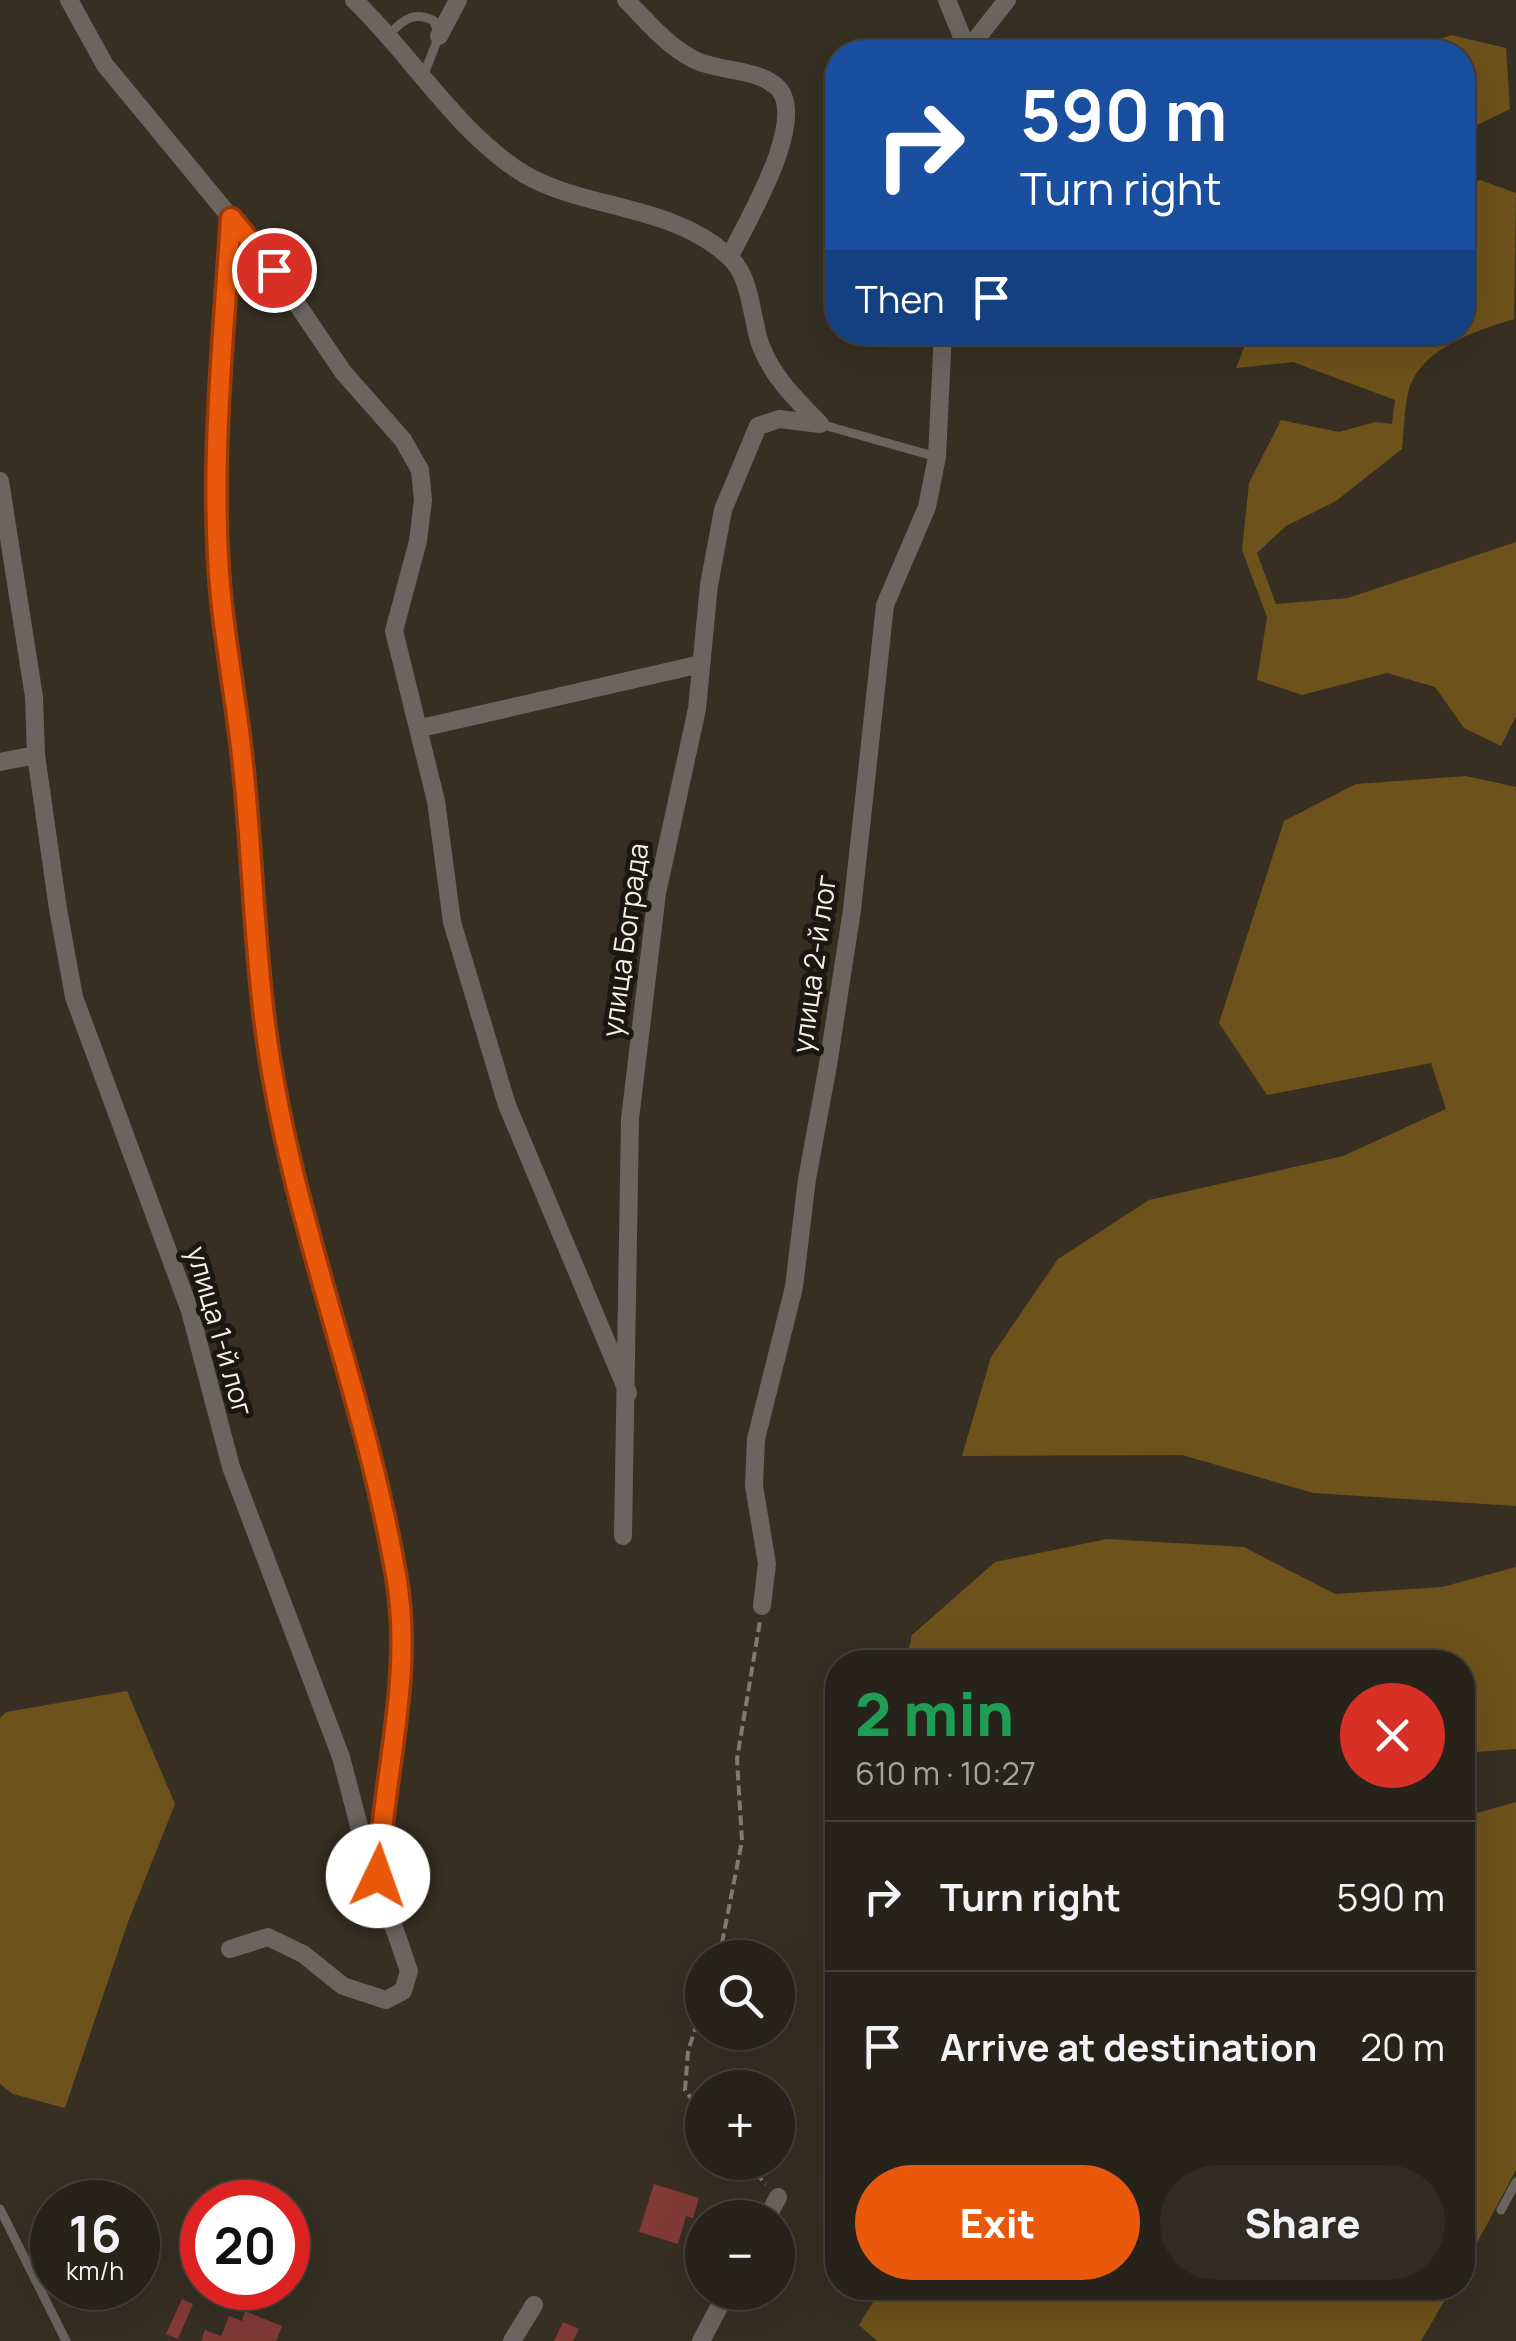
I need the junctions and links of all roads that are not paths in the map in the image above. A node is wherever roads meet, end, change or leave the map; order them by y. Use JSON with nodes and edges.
{"nodes":[{"id":1,"x":68,"y":0,"type":"edge"},
{"id":2,"x":354,"y":0,"type":"edge"},
{"id":3,"x":458,"y":0,"type":"edge"},
{"id":4,"x":626,"y":0,"type":"edge"},
{"id":5,"x":948,"y":0,"type":"edge"},
{"id":6,"x":1008,"y":0,"type":"edge"},
{"id":7,"x":390,"y":34,"type":"junction"},
{"id":8,"x":439,"y":36,"type":"junction"},
{"id":9,"x":963,"y":40,"type":"edge"},
{"id":10,"x":976,"y":40,"type":"edge"},
{"id":11,"x":424,"y":74,"type":"junction"},
{"id":12,"x":231,"y":218,"type":"junction"},
{"id":13,"x":730,"y":256,"type":"junction"},
{"id":14,"x":942,"y":345,"type":"edge"},
{"id":15,"x":820,"y":424,"type":"junction"},
{"id":16,"x":937,"y":456,"type":"junction"},
{"id":17,"x":0,"y":481,"type":"edge"},
{"id":18,"x":701,"y":664,"type":"junction"},
{"id":19,"x":422,"y":728,"type":"junction"},
{"id":20,"x":36,"y":755,"type":"junction"},
{"id":21,"x":0,"y":762,"type":"edge"},
{"id":22,"x":628,"y":1392,"type":"junction"},
{"id":23,"x":623,"y":1536,"type":"dead end"},
{"id":24,"x":762,"y":1606,"type":"road end"},
{"id":25,"x":378,"y":1876,"type":"junction"},
{"id":26,"x":230,"y":1949,"type":"dead end"},
{"id":27,"x":1516,"y":2182,"type":"edge"},
{"id":28,"x":778,"y":2197,"type":"road end"},
{"id":29,"x":776,"y":2200,"type":"edge"},
{"id":30,"x":0,"y":2209,"type":"edge"},
{"id":31,"x":1501,"y":2210,"type":"dead end"},
{"id":32,"x":534,"y":2305,"type":"dead end"},
{"id":33,"x":717,"y":2310,"type":"edge"},
{"id":34,"x":66,"y":2341,"type":"edge"},
{"id":35,"x":512,"y":2341,"type":"edge"},
{"id":36,"x":701,"y":2341,"type":"edge"}],
"edges":[{"from":1,"to":12,"type":"street"},
{"from":2,"to":7,"type":"street"},
{"from":3,"to":8,"type":"street"},
{"from":4,"to":13,"type":"street"},
{"from":5,"to":9,"type":"street"},
{"from":6,"to":10,"type":"street"},
{"from":7,"to":8,"type":"lane"},
{"from":7,"to":11,"type":"street"},
{"from":8,"to":11,"type":"lane"},
{"from":11,"to":13,"type":"street"},
{"from":12,"to":19,"type":"street"},
{"from":12,"to":25,"type":"lane"},
{"from":13,"to":15,"type":"street"},
{"from":14,"to":16,"type":"street","name":"улица 2-й лог"},
{"from":15,"to":16,"type":"lane"},
{"from":15,"to":18,"type":"street","name":"улица Бограда"},
{"from":16,"to":24,"type":"street","name":"улица 2-й лог"},
{"from":17,"to":20,"type":"street","name":"улица 1-й лог"},
{"from":18,"to":19,"type":"street"},
{"from":18,"to":22,"type":"street","name":"улица Бограда"},
{"from":19,"to":22,"type":"street"},
{"from":20,"to":21,"type":"street"},
{"from":20,"to":25,"type":"street","name":"улица 1-й лог"},
{"from":22,"to":23,"type":"street","name":"улица Бограда"},
{"from":25,"to":26,"type":"street","name":"улица 1-й лог"},
{"from":27,"to":31,"type":"lane"},
{"from":28,"to":29,"type":"street"},
{"from":30,"to":34,"type":"lane"},
{"from":32,"to":35,"type":"street"},
{"from":33,"to":36,"type":"street"}]}
